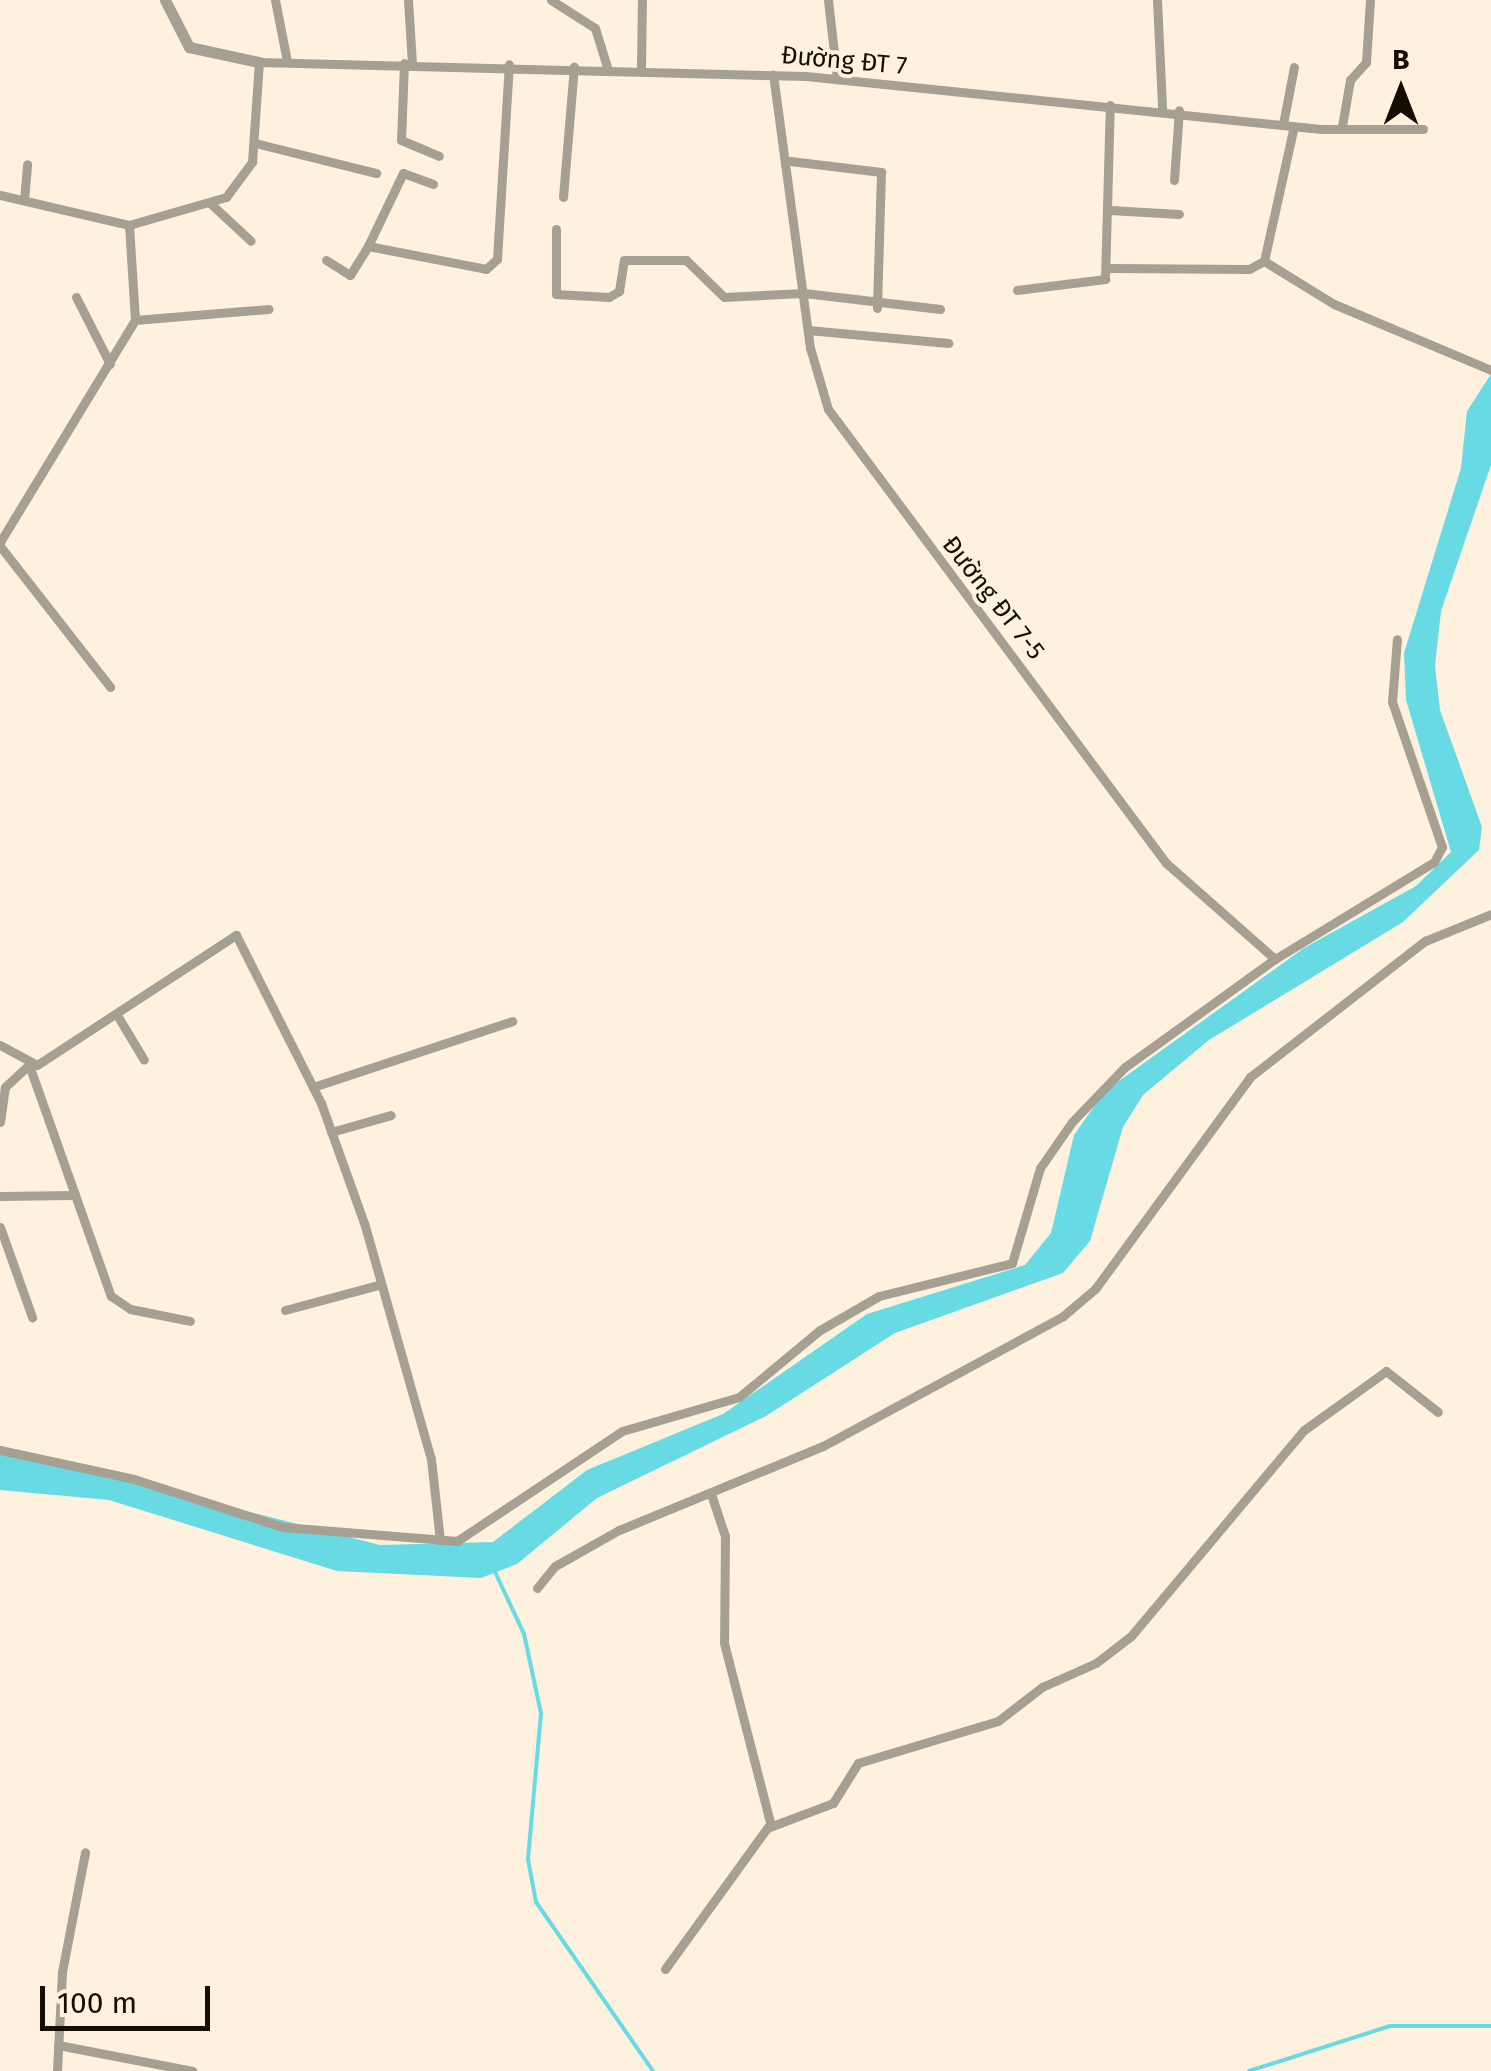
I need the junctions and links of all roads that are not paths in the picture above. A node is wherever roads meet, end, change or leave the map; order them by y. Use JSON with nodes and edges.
{"nodes":[{"id":1,"x":165,"y":0,"type":"edge"},
{"id":2,"x":276,"y":0,"type":"edge"},
{"id":3,"x":408,"y":0,"type":"edge"},
{"id":4,"x":551,"y":0,"type":"edge"},
{"id":5,"x":642,"y":0,"type":"edge"},
{"id":6,"x":828,"y":0,"type":"edge"},
{"id":7,"x":1156,"y":0,"type":"edge"},
{"id":8,"x":1370,"y":0,"type":"edge"},
{"id":9,"x":259,"y":62,"type":"junction"},
{"id":10,"x":287,"y":62,"type":"junction"},
{"id":11,"x":408,"y":63,"type":"junction"},
{"id":12,"x":508,"y":64,"type":"junction"},
{"id":13,"x":574,"y":66,"type":"junction"},
{"id":14,"x":606,"y":67,"type":"junction"},
{"id":15,"x":1294,"y":67,"type":"dead end"},
{"id":16,"x":641,"y":68,"type":"junction"},
{"id":17,"x":772,"y":74,"type":"junction"},
{"id":18,"x":837,"y":79,"type":"junction"},
{"id":19,"x":1110,"y":105,"type":"junction"},
{"id":20,"x":1162,"y":108,"type":"junction"},
{"id":21,"x":1179,"y":110,"type":"junction"},
{"id":22,"x":1283,"y":124,"type":"junction"},
{"id":23,"x":1294,"y":126,"type":"junction"},
{"id":24,"x":1342,"y":126,"type":"junction"},
{"id":25,"x":1423,"y":129,"type":"dead end"},
{"id":26,"x":255,"y":144,"type":"junction"},
{"id":27,"x":439,"y":156,"type":"dead end"},
{"id":28,"x":790,"y":162,"type":"junction"},
{"id":29,"x":27,"y":164,"type":"dead end"},
{"id":30,"x":376,"y":173,"type":"dead end"},
{"id":31,"x":1174,"y":180,"type":"dead end"},
{"id":32,"x":433,"y":184,"type":"dead end"},
{"id":33,"x":0,"y":195,"type":"edge"},
{"id":34,"x":562,"y":197,"type":"dead end"},
{"id":35,"x":24,"y":200,"type":"junction"},
{"id":36,"x":211,"y":204,"type":"junction"},
{"id":37,"x":1110,"y":210,"type":"junction"},
{"id":38,"x":1179,"y":214,"type":"dead end"},
{"id":39,"x":129,"y":225,"type":"junction"},
{"id":40,"x":556,"y":230,"type":"dead end"},
{"id":41,"x":251,"y":241,"type":"dead end"},
{"id":42,"x":368,"y":246,"type":"junction"},
{"id":43,"x":326,"y":260,"type":"dead end"},
{"id":44,"x":1264,"y":261,"type":"junction"},
{"id":45,"x":1109,"y":268,"type":"junction"},
{"id":46,"x":1017,"y":290,"type":"dead end"},
{"id":47,"x":804,"y":293,"type":"junction"},
{"id":48,"x":76,"y":297,"type":"dead end"},
{"id":49,"x":878,"y":308,"type":"junction"},
{"id":50,"x":269,"y":309,"type":"dead end"},
{"id":51,"x":940,"y":310,"type":"dead end"},
{"id":52,"x":135,"y":320,"type":"junction"},
{"id":53,"x":808,"y":330,"type":"junction"},
{"id":54,"x":948,"y":342,"type":"dead end"},
{"id":55,"x":110,"y":364,"type":"junction"},
{"id":56,"x":1491,"y":370,"type":"edge"},
{"id":57,"x":0,"y":544,"type":"edge"},
{"id":58,"x":1397,"y":638,"type":"dead end"},
{"id":59,"x":110,"y":687,"type":"dead end"},
{"id":60,"x":1491,"y":914,"type":"edge"},
{"id":61,"x":1275,"y":959,"type":"junction"},
{"id":62,"x":117,"y":1015,"type":"junction"},
{"id":63,"x":512,"y":1020,"type":"dead end"},
{"id":64,"x":0,"y":1045,"type":"edge"},
{"id":65,"x":144,"y":1060,"type":"dead end"},
{"id":66,"x":30,"y":1065,"type":"junction"},
{"id":67,"x":313,"y":1086,"type":"junction"},
{"id":68,"x":391,"y":1115,"type":"dead end"},
{"id":69,"x":0,"y":1122,"type":"edge"},
{"id":70,"x":331,"y":1132,"type":"junction"},
{"id":71,"x":75,"y":1195,"type":"junction"},
{"id":72,"x":0,"y":1196,"type":"edge"},
{"id":73,"x":0,"y":1227,"type":"edge"},
{"id":74,"x":378,"y":1285,"type":"junction"},
{"id":75,"x":285,"y":1310,"type":"dead end"},
{"id":76,"x":32,"y":1318,"type":"dead end"},
{"id":77,"x":190,"y":1321,"type":"dead end"},
{"id":78,"x":1438,"y":1412,"type":"dead end"},
{"id":79,"x":0,"y":1450,"type":"edge"},
{"id":80,"x":711,"y":1494,"type":"junction"},
{"id":81,"x":440,"y":1542,"type":"junction"},
{"id":82,"x":538,"y":1588,"type":"dead end"},
{"id":83,"x":772,"y":1826,"type":"junction"},
{"id":84,"x":85,"y":1852,"type":"dead end"},
{"id":85,"x":665,"y":1969,"type":"dead end"},
{"id":86,"x":58,"y":2044,"type":"junction"},
{"id":87,"x":57,"y":2071,"type":"edge"},
{"id":88,"x":193,"y":2071,"type":"edge"}],
"edges":[{"from":1,"to":9,"type":"street"},
{"from":2,"to":10,"type":"street"},
{"from":3,"to":11,"type":"street"},
{"from":4,"to":14,"type":"street"},
{"from":5,"to":16,"type":"street"},
{"from":6,"to":18,"type":"street"},
{"from":7,"to":20,"type":"street"},
{"from":8,"to":24,"type":"street"},
{"from":9,"to":10,"type":"street","name":"Đường ĐT 7"},
{"from":9,"to":26,"type":"street"},
{"from":10,"to":11,"type":"street","name":"Đường ĐT 7"},
{"from":11,"to":12,"type":"street","name":"Đường ĐT 7"},
{"from":11,"to":27,"type":"street"},
{"from":12,"to":13,"type":"street","name":"Đường ĐT 7"},
{"from":12,"to":42,"type":"street"},
{"from":13,"to":14,"type":"street","name":"Đường ĐT 7"},
{"from":13,"to":34,"type":"street"},
{"from":14,"to":16,"type":"street","name":"Đường ĐT 7"},
{"from":15,"to":22,"type":"street"},
{"from":16,"to":17,"type":"street","name":"Đường ĐT 7"},
{"from":17,"to":18,"type":"street","name":"Đường ĐT 7"},
{"from":17,"to":28,"type":"street","name":"Đường ĐT 7-5"},
{"from":18,"to":19,"type":"street","name":"Đường ĐT 7"},
{"from":19,"to":20,"type":"street","name":"Đường ĐT 7"},
{"from":19,"to":37,"type":"street"},
{"from":20,"to":21,"type":"street","name":"Đường ĐT 7"},
{"from":21,"to":22,"type":"street","name":"Đường ĐT 7"},
{"from":21,"to":31,"type":"street"},
{"from":22,"to":23,"type":"street","name":"Đường ĐT 7"},
{"from":23,"to":24,"type":"street","name":"Đường ĐT 7"},
{"from":23,"to":44,"type":"street"},
{"from":24,"to":25,"type":"street","name":"Đường ĐT 7"},
{"from":26,"to":30,"type":"street"},
{"from":26,"to":36,"type":"street"},
{"from":28,"to":47,"type":"street","name":"Đường ĐT 7-5"},
{"from":28,"to":49,"type":"street"},
{"from":29,"to":35,"type":"street"},
{"from":32,"to":42,"type":"street"},
{"from":33,"to":35,"type":"street"},
{"from":35,"to":39,"type":"street"},
{"from":36,"to":39,"type":"street"},
{"from":36,"to":41,"type":"street"},
{"from":37,"to":38,"type":"street"},
{"from":37,"to":45,"type":"street"},
{"from":39,"to":52,"type":"street"},
{"from":40,"to":47,"type":"street"},
{"from":42,"to":43,"type":"street"},
{"from":44,"to":45,"type":"street"},
{"from":44,"to":56,"type":"street"},
{"from":45,"to":46,"type":"street"},
{"from":47,"to":49,"type":"street"},
{"from":47,"to":53,"type":"street","name":"Đường ĐT 7-5"},
{"from":48,"to":55,"type":"street"},
{"from":49,"to":51,"type":"street"},
{"from":50,"to":52,"type":"street"},
{"from":52,"to":55,"type":"street"},
{"from":53,"to":54,"type":"street"},
{"from":53,"to":61,"type":"street","name":"Đường ĐT 7-5"},
{"from":55,"to":57,"type":"street"},
{"from":57,"to":59,"type":"street"},
{"from":58,"to":61,"type":"street"},
{"from":60,"to":80,"type":"street"},
{"from":61,"to":81,"type":"street"},
{"from":62,"to":65,"type":"street"},
{"from":62,"to":66,"type":"street"},
{"from":62,"to":67,"type":"street"},
{"from":63,"to":67,"type":"street"},
{"from":64,"to":66,"type":"street"},
{"from":66,"to":69,"type":"street"},
{"from":66,"to":71,"type":"street"},
{"from":67,"to":70,"type":"street"},
{"from":68,"to":70,"type":"street"},
{"from":70,"to":74,"type":"street"},
{"from":71,"to":72,"type":"street"},
{"from":71,"to":77,"type":"street"},
{"from":73,"to":76,"type":"street"},
{"from":74,"to":75,"type":"street"},
{"from":74,"to":81,"type":"street"},
{"from":78,"to":83,"type":"street"},
{"from":79,"to":81,"type":"street"},
{"from":80,"to":82,"type":"street"},
{"from":80,"to":83,"type":"street"},
{"from":83,"to":85,"type":"street"},
{"from":84,"to":86,"type":"street"},
{"from":86,"to":87,"type":"street"},
{"from":86,"to":88,"type":"street"}]}
